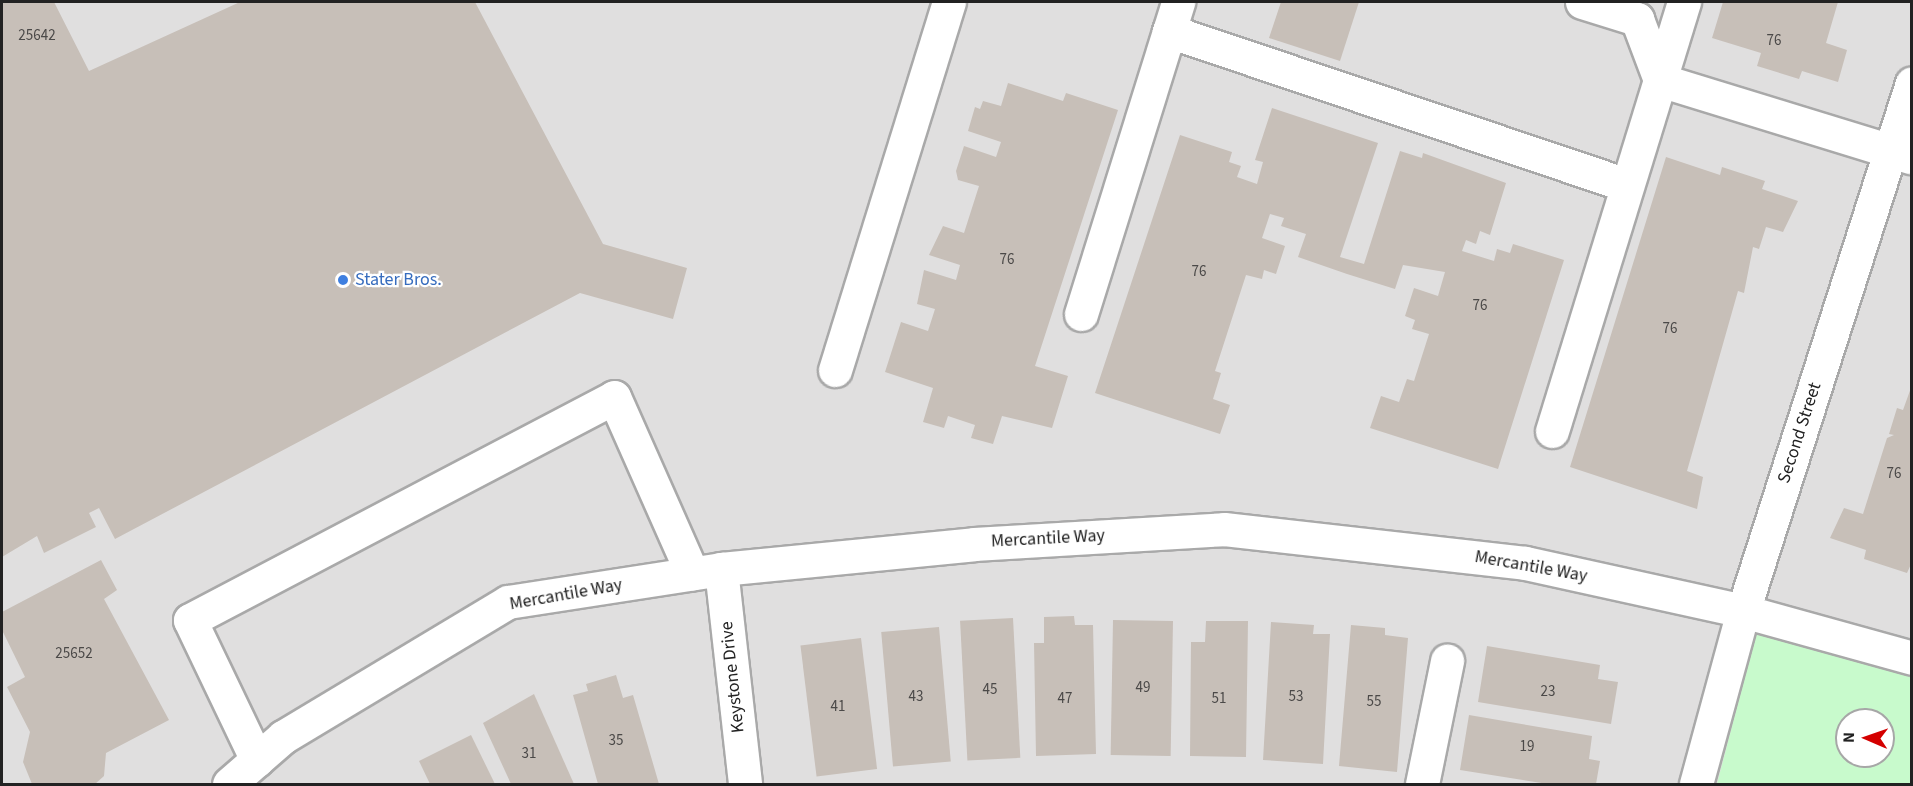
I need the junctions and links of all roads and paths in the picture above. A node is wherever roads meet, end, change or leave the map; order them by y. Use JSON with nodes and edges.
{"nodes":[{"id":1,"x":949,"y":2,"type":"edge"},
{"id":2,"x":1582,"y":2,"type":"edge"},
{"id":3,"x":1684,"y":2,"type":"edge"},
{"id":4,"x":1173,"y":16,"type":"edge"},
{"id":5,"x":1660,"y":80,"type":"junction"},
{"id":6,"x":1911,"y":83,"type":"edge"},
{"id":7,"x":1901,"y":154,"type":"edge"},
{"id":8,"x":1627,"y":185,"type":"junction"},
{"id":9,"x":1081,"y":314,"type":"dead end"},
{"id":10,"x":835,"y":370,"type":"dead end"},
{"id":11,"x":1552,"y":431,"type":"dead end"},
{"id":12,"x":706,"y":571,"type":"junction"},
{"id":13,"x":1743,"y":610,"type":"junction"},
{"id":14,"x":1911,"y":658,"type":"edge"},
{"id":15,"x":1447,"y":661,"type":"dead end"},
{"id":16,"x":257,"y":760,"type":"junction"},
{"id":17,"x":229,"y":784,"type":"edge"},
{"id":18,"x":745,"y":784,"type":"edge"},
{"id":19,"x":1422,"y":784,"type":"edge"},
{"id":20,"x":1696,"y":784,"type":"edge"}],
"edges":[{"from":1,"to":10,"type":"street"},
{"from":2,"to":5,"type":"street"},
{"from":3,"to":5,"type":"street"},
{"from":4,"to":8,"type":"street"},
{"from":4,"to":9,"type":"street"},
{"from":5,"to":7,"type":"street"},
{"from":5,"to":8,"type":"street"},
{"from":6,"to":7,"type":"street","name":"Second Street"},
{"from":7,"to":13,"type":"street","name":"Second Street"},
{"from":8,"to":11,"type":"street"},
{"from":12,"to":13,"type":"street","name":"Mercantile Way"},
{"from":12,"to":16,"type":"street","name":"Mercantile Way"},
{"from":12,"to":16,"type":"street","name":"Keystone Drive"},
{"from":12,"to":18,"type":"street","name":"Keystone Drive"},
{"from":13,"to":14,"type":"street","name":"Mercantile Way"},
{"from":13,"to":20,"type":"street","name":"Second Street"},
{"from":15,"to":19,"type":"street"},
{"from":16,"to":17,"type":"street","name":"Mercantile Way"}]}
